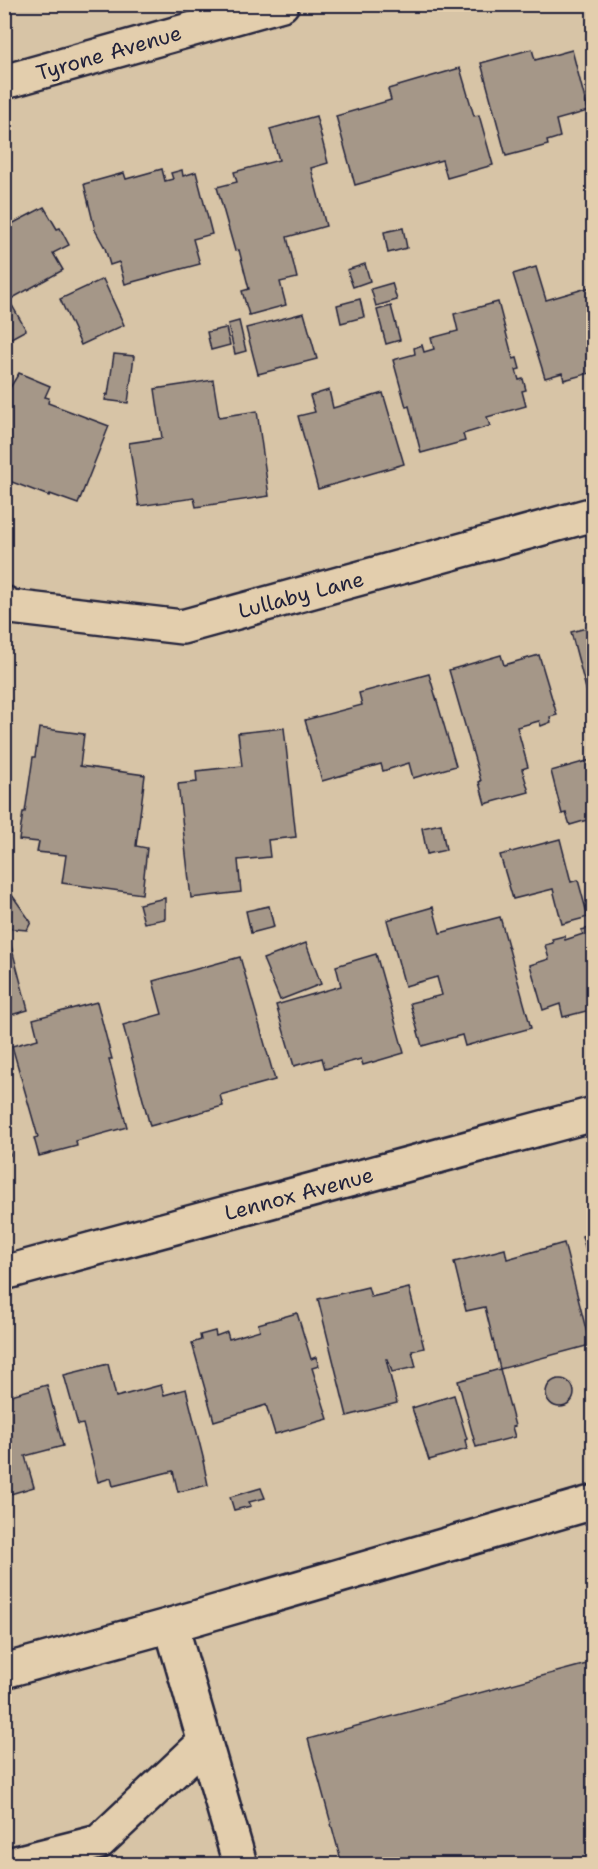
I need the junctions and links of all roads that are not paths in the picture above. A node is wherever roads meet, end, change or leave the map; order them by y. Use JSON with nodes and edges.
{"nodes":[{"id":1,"x":282,"y":4,"type":"edge"},
{"id":2,"x":4,"y":82,"type":"edge"},
{"id":3,"x":594,"y":514,"type":"edge"},
{"id":4,"x":4,"y":603,"type":"edge"},
{"id":5,"x":594,"y":1114,"type":"edge"},
{"id":6,"x":4,"y":1273,"type":"edge"},
{"id":7,"x":594,"y":1502,"type":"edge"},
{"id":8,"x":171,"y":1625,"type":"junction"},
{"id":9,"x":4,"y":1671,"type":"edge"},
{"id":10,"x":205,"y":1742,"type":"junction"},
{"id":11,"x":102,"y":1853,"type":"edge"},
{"id":12,"x":12,"y":1864,"type":"edge"},
{"id":13,"x":240,"y":1864,"type":"edge"}],
"edges":[{"from":1,"to":2,"type":"street","name":"Tyrone Avenue"},
{"from":3,"to":4,"type":"street","name":"Lullaby Lane"},
{"from":5,"to":6,"type":"street","name":"Lennox Avenue"},
{"from":7,"to":8,"type":"street"},
{"from":8,"to":9,"type":"street"},
{"from":8,"to":10,"type":"street"},
{"from":10,"to":11,"type":"street"},
{"from":10,"to":13,"type":"street"},
{"from":11,"to":12,"type":"street"}]}
